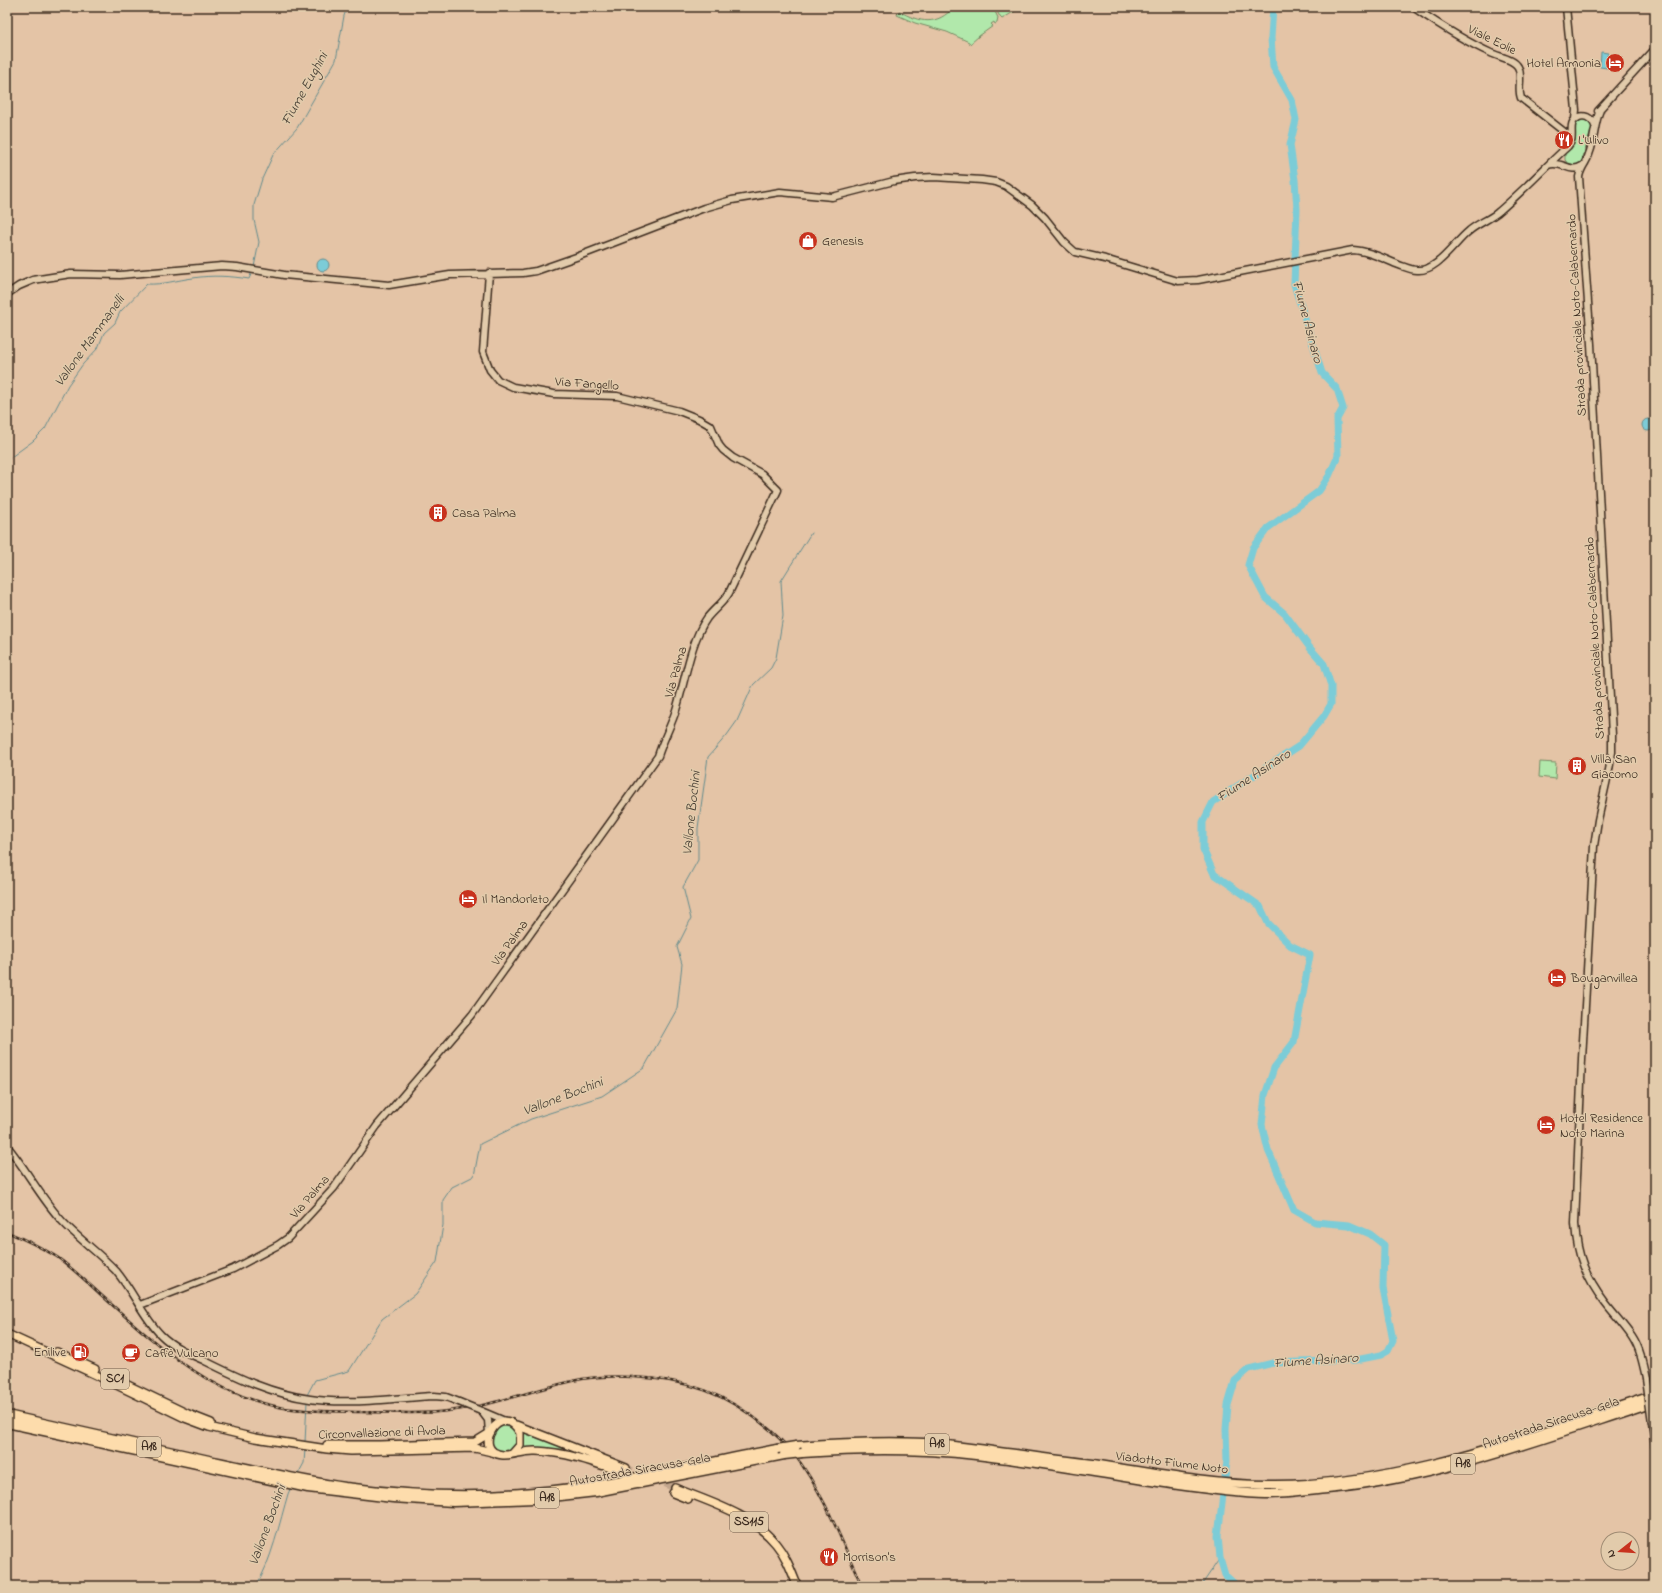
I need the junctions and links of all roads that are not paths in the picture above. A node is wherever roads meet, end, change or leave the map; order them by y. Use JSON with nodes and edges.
{"nodes":[{"id":1,"x":1413,"y":7,"type":"edge"},
{"id":2,"x":1566,"y":7,"type":"edge"},
{"id":3,"x":1655,"y":49,"type":"edge"},
{"id":4,"x":1575,"y":102,"type":"junction"},
{"id":5,"x":1600,"y":110,"type":"junction"},
{"id":6,"x":1586,"y":116,"type":"junction"},
{"id":7,"x":1575,"y":119,"type":"junction"},
{"id":8,"x":1554,"y":124,"type":"junction"},
{"id":9,"x":1571,"y":125,"type":"junction"},
{"id":10,"x":1595,"y":126,"type":"junction"},
{"id":11,"x":1571,"y":140,"type":"junction"},
{"id":12,"x":1563,"y":151,"type":"junction"},
{"id":13,"x":1564,"y":165,"type":"junction"},
{"id":14,"x":1547,"y":166,"type":"junction"},
{"id":15,"x":1582,"y":166,"type":"junction"},
{"id":16,"x":1572,"y":169,"type":"junction"},
{"id":17,"x":1580,"y":189,"type":"junction"},
{"id":18,"x":489,"y":274,"type":"junction"},
{"id":19,"x":7,"y":294,"type":"edge"},
{"id":20,"x":778,"y":490,"type":"joint"},
{"id":21,"x":7,"y":1146,"type":"edge"},
{"id":22,"x":140,"y":1306,"type":"junction"},
{"id":23,"x":7,"y":1328,"type":"edge"},
{"id":24,"x":7,"y":1334,"type":"edge"},
{"id":25,"x":1655,"y":1395,"type":"edge"},
{"id":26,"x":1655,"y":1402,"type":"edge"},
{"id":27,"x":481,"y":1411,"type":"junction"},
{"id":28,"x":7,"y":1415,"type":"edge"},
{"id":29,"x":7,"y":1423,"type":"edge"},
{"id":30,"x":510,"y":1423,"type":"junction"},
{"id":31,"x":224,"y":1429,"type":"junction"},
{"id":32,"x":489,"y":1433,"type":"junction"},
{"id":33,"x":312,"y":1446,"type":"junction"},
{"id":34,"x":1655,"y":1448,"type":"edge"},
{"id":35,"x":496,"y":1453,"type":"junction"},
{"id":36,"x":512,"y":1454,"type":"junction"},
{"id":37,"x":1076,"y":1466,"type":"junction"},
{"id":38,"x":290,"y":1481,"type":"junction"},
{"id":39,"x":308,"y":1484,"type":"junction"},
{"id":40,"x":1265,"y":1490,"type":"junction"},
{"id":41,"x":674,"y":1491,"type":"tunnel mouth"},
{"id":42,"x":797,"y":1585,"type":"edge"}],
"edges":[{"from":1,"to":8,"type":"street","name":"Viale Eolie"},
{"from":2,"to":4,"type":"street"},
{"from":3,"to":5,"type":"street"},
{"from":4,"to":6,"type":"street"},
{"from":4,"to":7,"type":"street"},
{"from":5,"to":6,"type":"street"},
{"from":5,"to":10,"type":"street"},
{"from":6,"to":7,"type":"street"},
{"from":6,"to":10,"type":"street"},
{"from":7,"to":9,"type":"street"},
{"from":8,"to":9,"type":"street"},
{"from":8,"to":11,"type":"street","name":"Viale Eolie"},
{"from":9,"to":11,"type":"street"},
{"from":10,"to":15,"type":"street"},
{"from":11,"to":12,"type":"street"},
{"from":12,"to":13,"type":"street"},
{"from":12,"to":14,"type":"street"},
{"from":13,"to":14,"type":"street"},
{"from":13,"to":16,"type":"street"},
{"from":14,"to":18,"type":"street"},
{"from":15,"to":16,"type":"street"},
{"from":15,"to":17,"type":"street"},
{"from":16,"to":17,"type":"street"},
{"from":17,"to":34,"type":"street","name":"Strada provinciale Noto-Calabernardo","bridge":true},
{"from":18,"to":19,"type":"street"},
{"from":18,"to":20,"type":"street","name":"Via Fangello"},
{"from":20,"to":22,"type":"street","name":"Via Palma"},
{"from":21,"to":22,"type":"street"},
{"from":22,"to":27,"type":"street","bridge":true},
{"from":23,"to":31,"type":"main road","name":"Circonvallazione di Avola","number":"SC1"},
{"from":24,"to":31,"type":"main road","name":"Circonvallazione di Avola","number":"SC1"},
{"from":25,"to":40,"type":"highway","name":"Autostrada Siracusa-Gela","number":"A18"},
{"from":26,"to":40,"type":"highway","name":"Autostrada Siracusa-Gela","number":"A18"},
{"from":27,"to":30,"type":"street"},
{"from":27,"to":32,"type":"street"},
{"from":28,"to":38,"type":"highway","number":"A18"},
{"from":29,"to":38,"type":"highway","number":"A18"},
{"from":30,"to":32,"type":"main road"},
{"from":30,"to":36,"type":"main road"},
{"from":30,"to":36,"type":"main road"},
{"from":31,"to":33,"type":"main road","name":"Circonvallazione di Avola","number":"SC1"},
{"from":32,"to":33,"type":"main road","name":"Circonvallazione di Avola"},
{"from":32,"to":35,"type":"main road"},
{"from":33,"to":35,"type":"main road","name":"Circonvallazione di Avola"},
{"from":35,"to":36,"type":"main road"},
{"from":37,"to":39,"type":"highway","name":"Autostrada Siracusa-Gela","number":"A18","bridge":true},
{"from":37,"to":39,"type":"highway","name":"Autostrada Siracusa-Gela","number":"A18","bridge":true},
{"from":37,"to":40,"type":"highway","name":"Viadotto Fiume Noto","number":"A18"},
{"from":38,"to":39,"type":"highway","number":"A18"},
{"from":41,"to":42,"type":"main road","number":"SS115"}]}
